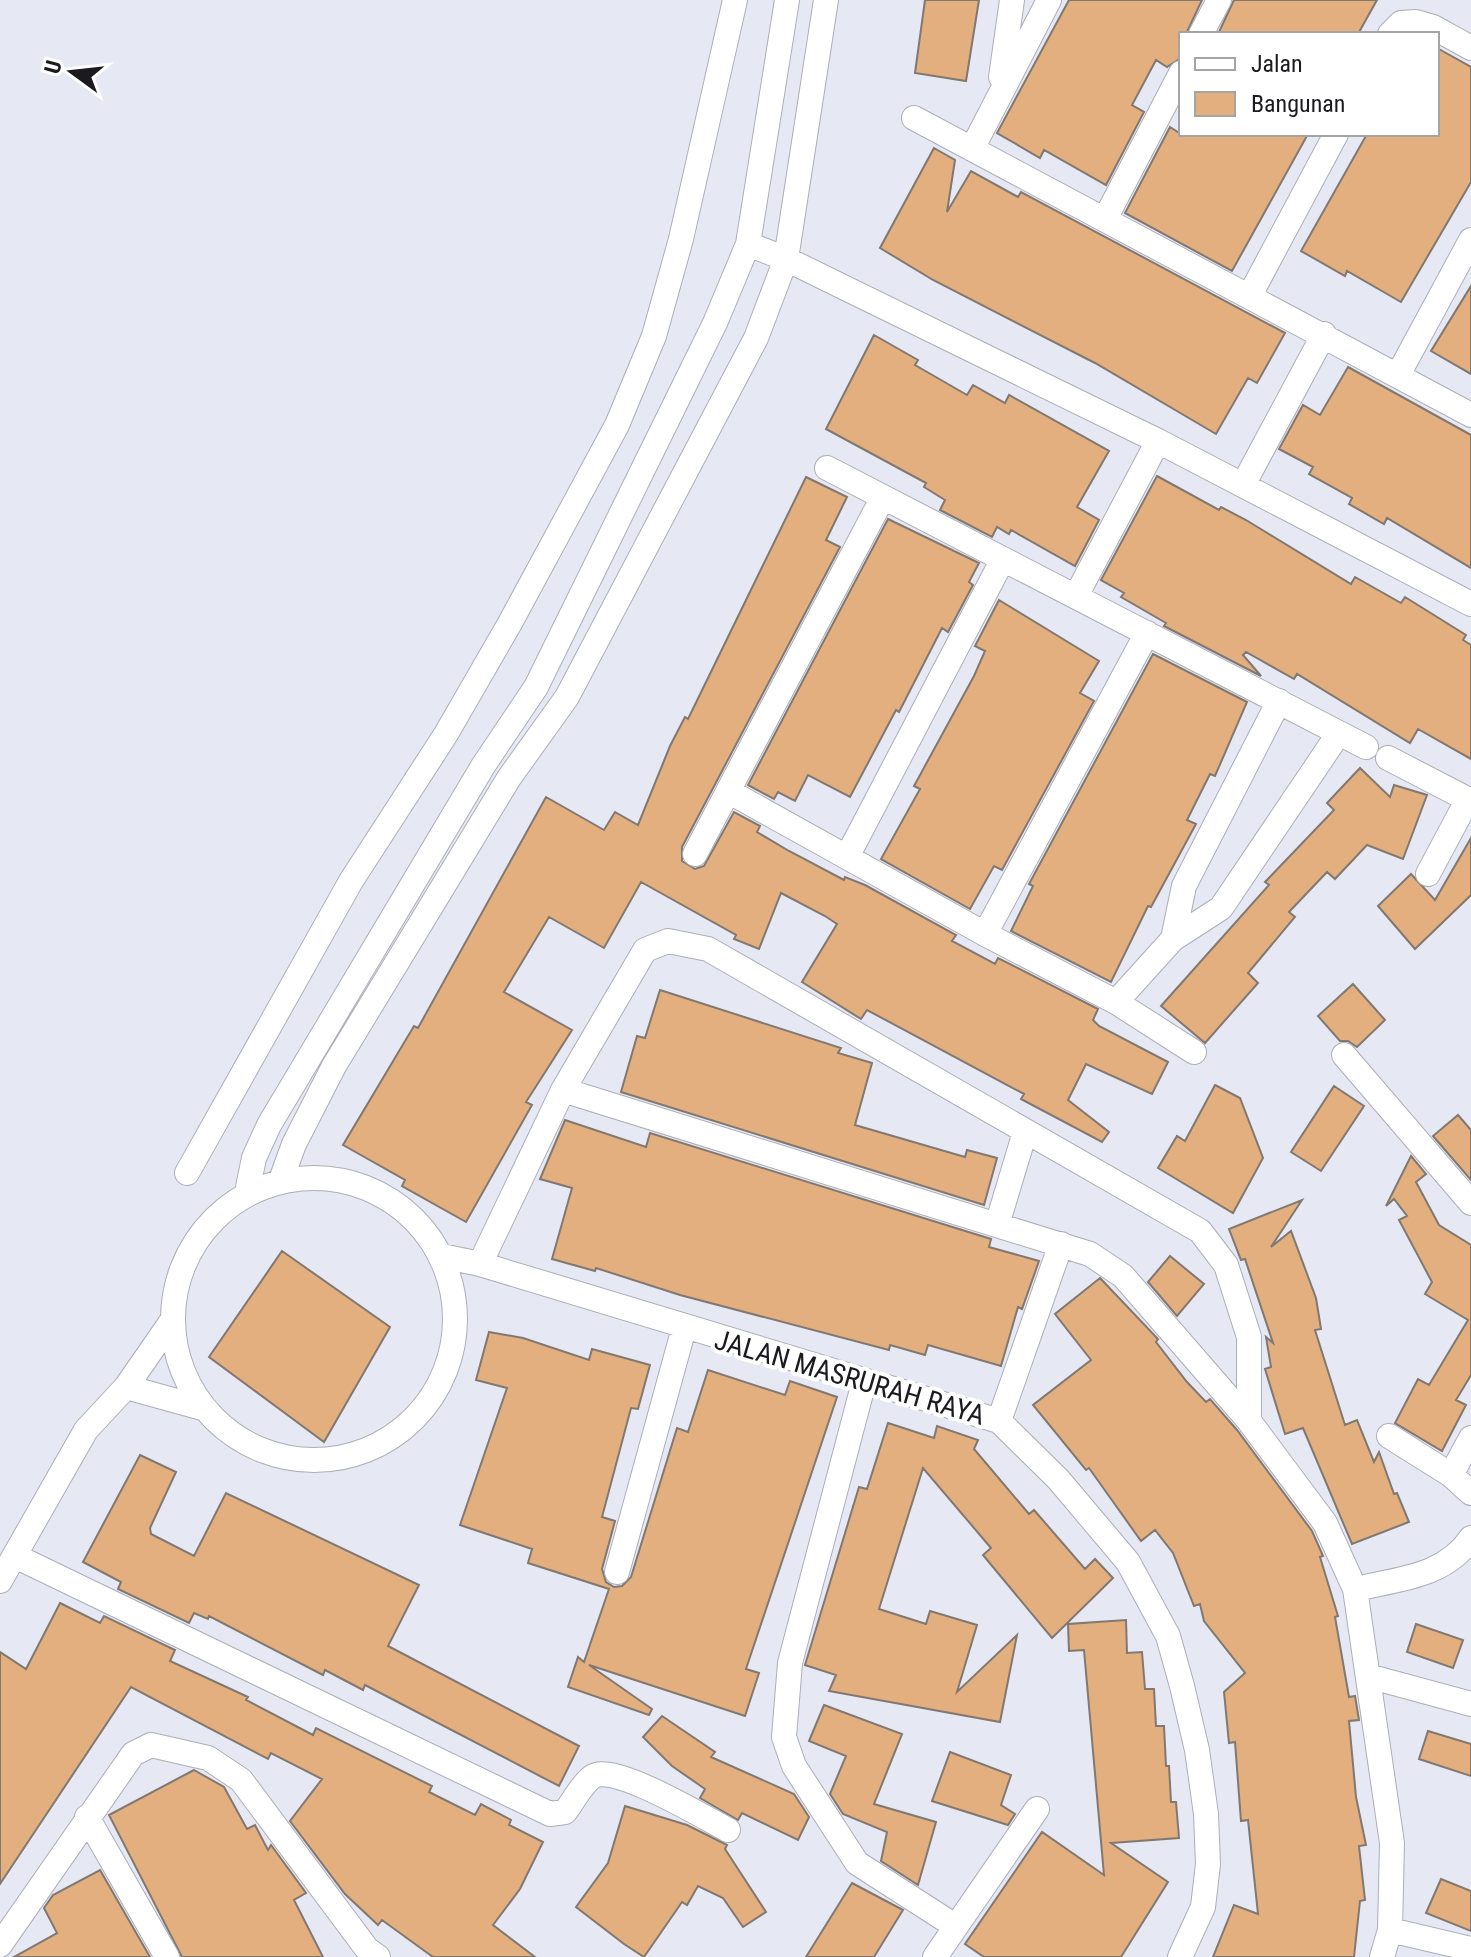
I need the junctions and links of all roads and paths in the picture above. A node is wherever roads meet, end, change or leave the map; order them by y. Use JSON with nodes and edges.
{"nodes":[{"id":1,"x":735,"y":0,"type":"edge"},
{"id":2,"x":787,"y":0,"type":"edge"},
{"id":3,"x":826,"y":0,"type":"edge"},
{"id":4,"x":1012,"y":0,"type":"edge"},
{"id":5,"x":1049,"y":0,"type":"edge"},
{"id":6,"x":1219,"y":0,"type":"edge"},
{"id":7,"x":1202,"y":32,"type":"edge"},
{"id":8,"x":1392,"y":32,"type":"edge"},
{"id":9,"x":1471,"y":48,"type":"edge"},
{"id":10,"x":1179,"y":77,"type":"edge"},
{"id":11,"x":999,"y":94,"type":"junction"},
{"id":12,"x":914,"y":118,"type":"dead end"},
{"id":13,"x":1335,"y":136,"type":"edge"},
{"id":14,"x":972,"y":149,"type":"junction"},
{"id":15,"x":1105,"y":219,"type":"junction"},
{"id":16,"x":1471,"y":240,"type":"edge"},
{"id":17,"x":748,"y":244,"type":"junction"},
{"id":18,"x":786,"y":259,"type":"junction"},
{"id":19,"x":1250,"y":295,"type":"junction"},
{"id":20,"x":1324,"y":334,"type":"junction"},
{"id":21,"x":1398,"y":375,"type":"junction"},
{"id":22,"x":1471,"y":415,"type":"edge"},
{"id":23,"x":1158,"y":441,"type":"junction"},
{"id":24,"x":827,"y":468,"type":"dead end"},
{"id":25,"x":1243,"y":485,"type":"junction"},
{"id":26,"x":883,"y":497,"type":"junction"},
{"id":27,"x":1003,"y":559,"type":"junction"},
{"id":28,"x":1076,"y":596,"type":"junction"},
{"id":29,"x":1471,"y":604,"type":"edge"},
{"id":30,"x":563,"y":632,"type":"junction"},
{"id":31,"x":1147,"y":633,"type":"junction"},
{"id":32,"x":592,"y":648,"type":"junction"},
{"id":33,"x":1279,"y":701,"type":"junction"},
{"id":34,"x":1339,"y":733,"type":"junction"},
{"id":35,"x":728,"y":791,"type":"junction"},
{"id":36,"x":1469,"y":800,"type":"edge"},
{"id":37,"x":695,"y":854,"type":"dead end"},
{"id":38,"x":847,"y":857,"type":"junction"},
{"id":39,"x":1428,"y":874,"type":"dead end"},
{"id":40,"x":985,"y":934,"type":"junction"},
{"id":41,"x":1173,"y":939,"type":"junction"},
{"id":42,"x":1116,"y":1002,"type":"junction"},
{"id":43,"x":1194,"y":1052,"type":"dead end"},
{"id":44,"x":1344,"y":1055,"type":"dead end"},
{"id":45,"x":563,"y":1090,"type":"junction"},
{"id":46,"x":1025,"y":1132,"type":"junction"},
{"id":47,"x":187,"y":1173,"type":"dead end"},
{"id":48,"x":281,"y":1180,"type":"junction"},
{"id":49,"x":247,"y":1192,"type":"junction"},
{"id":50,"x":1471,"y":1203,"type":"edge"},
{"id":51,"x":997,"y":1225,"type":"junction"},
{"id":52,"x":1061,"y":1244,"type":"junction"},
{"id":53,"x":442,"y":1256,"type":"junction"},
{"id":54,"x":480,"y":1264,"type":"junction"},
{"id":55,"x":171,"y":1322,"type":"junction"},
{"id":56,"x":684,"y":1328,"type":"junction"},
{"id":57,"x":864,"y":1382,"type":"junction"},
{"id":58,"x":126,"y":1387,"type":"junction"},
{"id":59,"x":202,"y":1408,"type":"junction"},
{"id":60,"x":999,"y":1421,"type":"junction"},
{"id":61,"x":1249,"y":1421,"type":"junction"},
{"id":62,"x":1389,"y":1436,"type":"dead end"},
{"id":63,"x":1471,"y":1438,"type":"edge"},
{"id":64,"x":1451,"y":1475,"type":"junction"},
{"id":65,"x":1471,"y":1493,"type":"edge"},
{"id":66,"x":1471,"y":1538,"type":"edge"},
{"id":67,"x":15,"y":1556,"type":"junction"},
{"id":68,"x":617,"y":1572,"type":"dead end"},
{"id":69,"x":0,"y":1581,"type":"edge"},
{"id":70,"x":1355,"y":1589,"type":"junction"},
{"id":71,"x":1368,"y":1676,"type":"junction"},
{"id":72,"x":1471,"y":1704,"type":"edge"},
{"id":73,"x":1037,"y":1809,"type":"dead end"},
{"id":74,"x":87,"y":1817,"type":"junction"},
{"id":75,"x":728,"y":1830,"type":"dead end"},
{"id":76,"x":955,"y":1926,"type":"junction"},
{"id":77,"x":1390,"y":1930,"type":"junction"},
{"id":78,"x":0,"y":1945,"type":"edge"},
{"id":79,"x":1471,"y":1949,"type":"edge"},
{"id":80,"x":371,"y":1954,"type":"edge"},
{"id":81,"x":167,"y":1957,"type":"edge"},
{"id":82,"x":935,"y":1957,"type":"edge"},
{"id":83,"x":1180,"y":1957,"type":"edge"},
{"id":84,"x":1382,"y":1957,"type":"edge"}],
"edges":[{"from":1,"to":47,"type":"street"},
{"from":2,"to":17,"type":"street"},
{"from":3,"to":18,"type":"street"},
{"from":4,"to":11,"type":"street"},
{"from":5,"to":11,"type":"street"},
{"from":6,"to":7,"type":"street"},
{"from":8,"to":9,"type":"street"},
{"from":10,"to":15,"type":"street"},
{"from":11,"to":14,"type":"street"},
{"from":12,"to":14,"type":"street"},
{"from":13,"to":19,"type":"street"},
{"from":14,"to":15,"type":"street"},
{"from":15,"to":19,"type":"street"},
{"from":16,"to":21,"type":"street"},
{"from":17,"to":18,"type":"street"},
{"from":17,"to":30,"type":"street"},
{"from":18,"to":23,"type":"street"},
{"from":18,"to":32,"type":"street"},
{"from":19,"to":20,"type":"street"},
{"from":20,"to":21,"type":"street"},
{"from":20,"to":25,"type":"street"},
{"from":21,"to":22,"type":"street"},
{"from":23,"to":25,"type":"street"},
{"from":23,"to":28,"type":"street"},
{"from":24,"to":26,"type":"street"},
{"from":25,"to":29,"type":"street"},
{"from":26,"to":27,"type":"street"},
{"from":26,"to":35,"type":"street"},
{"from":27,"to":28,"type":"street"},
{"from":27,"to":38,"type":"street"},
{"from":28,"to":31,"type":"street"},
{"from":30,"to":32,"type":"street"},
{"from":30,"to":49,"type":"street"},
{"from":31,"to":33,"type":"street"},
{"from":31,"to":40,"type":"street"},
{"from":32,"to":48,"type":"street"},
{"from":33,"to":34,"type":"street"},
{"from":33,"to":41,"type":"street"},
{"from":34,"to":36,"type":"street"},
{"from":34,"to":41,"type":"street"},
{"from":35,"to":37,"type":"street"},
{"from":35,"to":38,"type":"street"},
{"from":36,"to":39,"type":"street"},
{"from":38,"to":40,"type":"street"},
{"from":40,"to":42,"type":"street"},
{"from":41,"to":42,"type":"street"},
{"from":42,"to":43,"type":"street"},
{"from":44,"to":50,"type":"street"},
{"from":45,"to":46,"type":"street"},
{"from":45,"to":51,"type":"street"},
{"from":45,"to":54,"type":"street"},
{"from":46,"to":51,"type":"street"},
{"from":46,"to":61,"type":"street"},
{"from":48,"to":49,"type":"street"},
{"from":48,"to":53,"type":"street"},
{"from":49,"to":55,"type":"street"},
{"from":51,"to":52,"type":"street"},
{"from":52,"to":60,"type":"street"},
{"from":52,"to":61,"type":"street"},
{"from":53,"to":54,"type":"street","name":"JALAN MASRURAH RAYA"},
{"from":53,"to":59,"type":"street"},
{"from":54,"to":56,"type":"street","name":"JALAN MASRURAH RAYA"},
{"from":55,"to":58,"type":"street"},
{"from":55,"to":59,"type":"street"},
{"from":56,"to":57,"type":"street","name":"JALAN MASRURAH RAYA"},
{"from":56,"to":68,"type":"street"},
{"from":57,"to":60,"type":"street","name":"JALAN MASRURAH RAYA"},
{"from":57,"to":76,"type":"street"},
{"from":58,"to":59,"type":"street"},
{"from":58,"to":67,"type":"street"},
{"from":60,"to":83,"type":"street","name":"JALAN MASRURAH RAYA"},
{"from":61,"to":70,"type":"street"},
{"from":62,"to":64,"type":"street"},
{"from":63,"to":64,"type":"street"},
{"from":64,"to":65,"type":"street"},
{"from":66,"to":70,"type":"street"},
{"from":67,"to":69,"type":"street"},
{"from":67,"to":75,"type":"street"},
{"from":70,"to":71,"type":"street"},
{"from":71,"to":72,"type":"street"},
{"from":71,"to":77,"type":"street"},
{"from":73,"to":76,"type":"street"},
{"from":74,"to":78,"type":"street"},
{"from":74,"to":80,"type":"street"},
{"from":74,"to":81,"type":"street"},
{"from":76,"to":82,"type":"street"},
{"from":77,"to":79,"type":"street"},
{"from":77,"to":84,"type":"street"}]}
